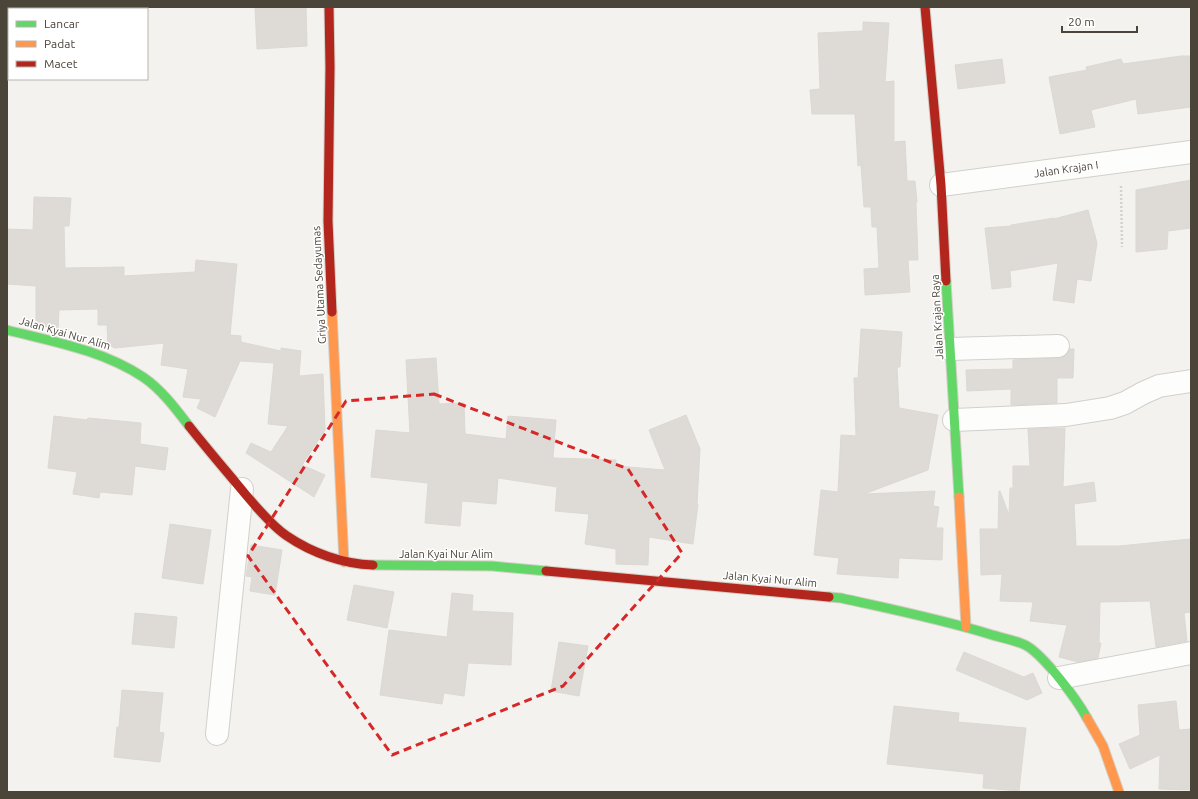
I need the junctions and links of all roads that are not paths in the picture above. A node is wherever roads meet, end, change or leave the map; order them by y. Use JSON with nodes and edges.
{"nodes":[{"id":1,"x":329,"y":7,"type":"edge"},
{"id":2,"x":925,"y":7,"type":"edge"},
{"id":3,"x":1191,"y":152,"type":"edge"},
{"id":4,"x":941,"y":185,"type":"junction"},
{"id":5,"x":7,"y":330,"type":"edge"},
{"id":6,"x":1058,"y":346,"type":"dead end"},
{"id":7,"x":950,"y":349,"type":"junction"},
{"id":8,"x":1191,"y":381,"type":"edge"},
{"id":9,"x":954,"y":420,"type":"junction"},
{"id":10,"x":242,"y":490,"type":"junction"},
{"id":11,"x":344,"y":562,"type":"junction"},
{"id":12,"x":966,"y":627,"type":"junction"},
{"id":13,"x":1191,"y":653,"type":"edge"},
{"id":14,"x":1059,"y":678,"type":"junction"},
{"id":15,"x":217,"y":734,"type":"dead end"},
{"id":16,"x":1119,"y":792,"type":"edge"}],
"edges":[{"from":1,"to":11,"type":"street","name":"Griya Utama Sedayumas"},
{"from":2,"to":4,"type":"street","name":"Jalan Krajan Raya"},
{"from":3,"to":4,"type":"street","name":"Jalan Krajan I"},
{"from":4,"to":7,"type":"street","name":"Jalan Krajan Raya"},
{"from":5,"to":10,"type":"street","name":"Jalan Kyai Nur Alim"},
{"from":6,"to":7,"type":"street"},
{"from":7,"to":9,"type":"street","name":"Jalan Krajan Raya"},
{"from":8,"to":9,"type":"street"},
{"from":9,"to":12,"type":"street","name":"Jalan Krajan Raya"},
{"from":10,"to":11,"type":"street","name":"Jalan Kyai Nur Alim"},
{"from":10,"to":15,"type":"street"},
{"from":11,"to":12,"type":"street","name":"Jalan Kyai Nur Alim"},
{"from":12,"to":14,"type":"street","name":"Jalan Kyai Nur Alim"},
{"from":13,"to":14,"type":"street"},
{"from":14,"to":16,"type":"street","name":"Jalan Kyai Nur Alim"}]}
